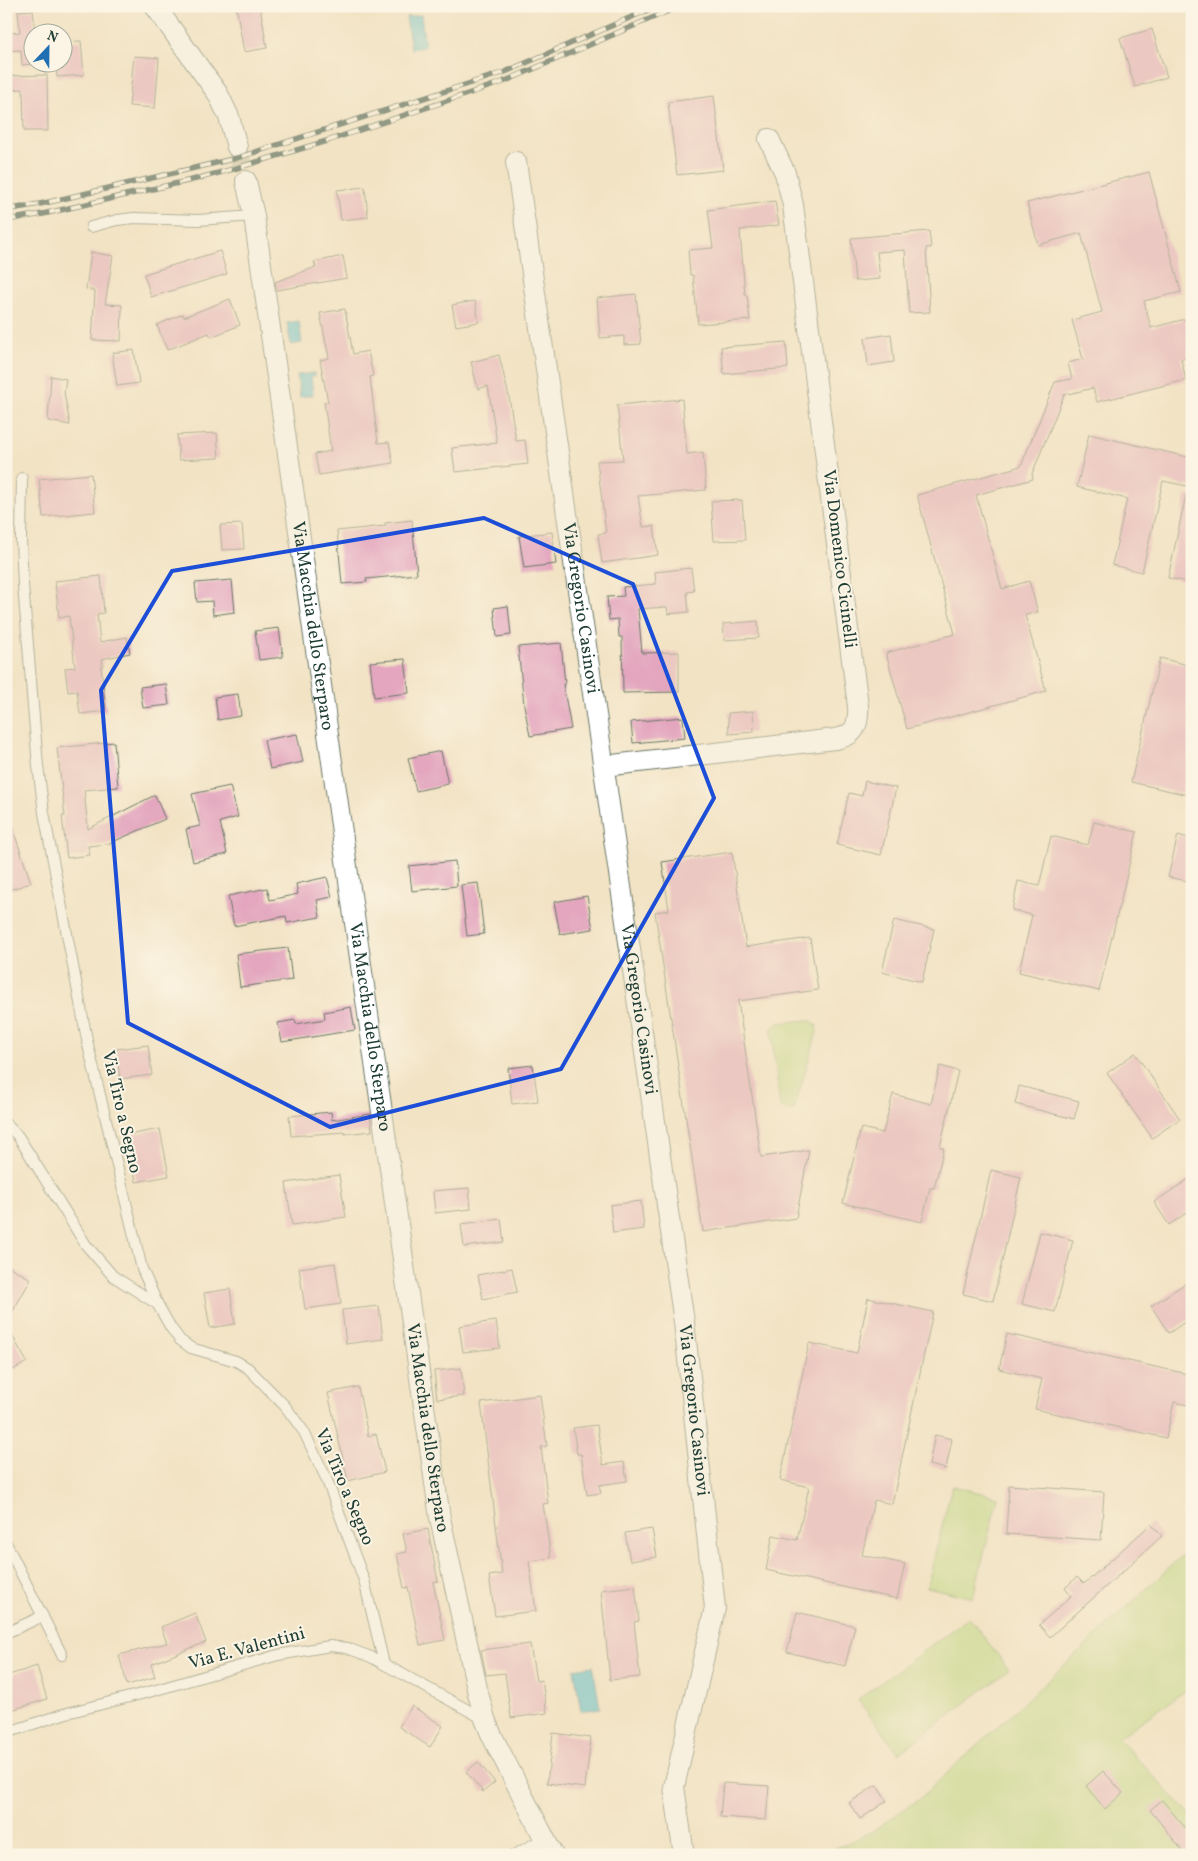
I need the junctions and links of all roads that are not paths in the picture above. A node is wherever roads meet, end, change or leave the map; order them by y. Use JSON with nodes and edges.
{"nodes":[{"id":1,"x":155,"y":6,"type":"edge"},
{"id":2,"x":769,"y":139,"type":"dead end"},
{"id":3,"x":237,"y":147,"type":"tunnel mouth"},
{"id":4,"x":516,"y":162,"type":"dead end"},
{"id":5,"x":246,"y":181,"type":"tunnel mouth"},
{"id":6,"x":254,"y":216,"type":"junction"},
{"id":7,"x":91,"y":227,"type":"dead end"},
{"id":8,"x":22,"y":478,"type":"dead end"},
{"id":9,"x":604,"y":766,"type":"junction"},
{"id":10,"x":6,"y":1124,"type":"edge"},
{"id":11,"x":158,"y":1305,"type":"junction"},
{"id":12,"x":6,"y":1543,"type":"edge"},
{"id":13,"x":43,"y":1616,"type":"junction"},
{"id":14,"x":6,"y":1633,"type":"edge"},
{"id":15,"x":62,"y":1655,"type":"dead end"},
{"id":16,"x":384,"y":1664,"type":"junction"},
{"id":17,"x":485,"y":1719,"type":"junction"},
{"id":18,"x":6,"y":1733,"type":"edge"},
{"id":19,"x":549,"y":1847,"type":"edge"},
{"id":20,"x":514,"y":1855,"type":"edge"},
{"id":21,"x":684,"y":1855,"type":"edge"}],
"edges":[{"from":1,"to":3,"type":"street"},
{"from":2,"to":9,"type":"street","name":"Via Domenico Cicinelli"},
{"from":4,"to":9,"type":"street","name":"Via Gregorio Casinovi"},
{"from":5,"to":6,"type":"street","name":"Via Macchia dello Sterparo"},
{"from":6,"to":7,"type":"lane"},
{"from":6,"to":17,"type":"street","name":"Via Macchia dello Sterparo"},
{"from":8,"to":11,"type":"lane","name":"Via Tiro a Segno"},
{"from":9,"to":21,"type":"street","name":"Via Gregorio Casinovi"},
{"from":10,"to":11,"type":"lane"},
{"from":11,"to":16,"type":"lane","name":"Via Tiro a Segno"},
{"from":12,"to":13,"type":"lane"},
{"from":13,"to":14,"type":"lane"},
{"from":13,"to":15,"type":"lane"},
{"from":16,"to":17,"type":"lane","name":"Via E. Valentini"},
{"from":16,"to":18,"type":"lane","name":"Via E. Valentini"},
{"from":17,"to":19,"type":"street","name":"Via Macchia dello Sterparo"},
{"from":19,"to":20,"type":"lane"}]}
